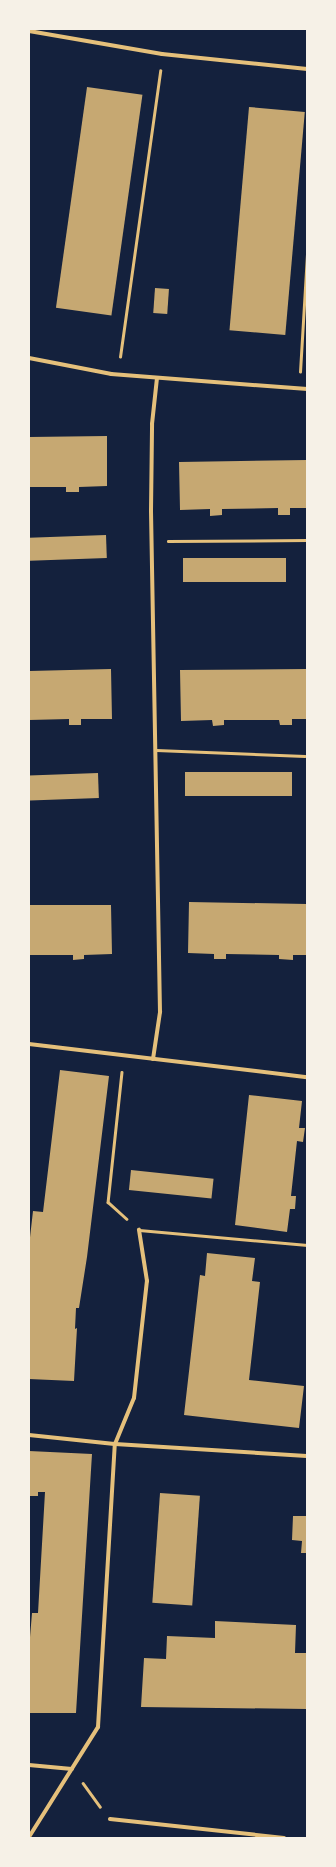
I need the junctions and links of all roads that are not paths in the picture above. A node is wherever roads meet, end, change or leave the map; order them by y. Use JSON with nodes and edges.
{"nodes":[{"id":1,"x":29,"y":31,"type":"edge"},
{"id":2,"x":307,"y":69,"type":"edge"},
{"id":3,"x":29,"y":358,"type":"edge"},
{"id":4,"x":157,"y":378,"type":"junction"},
{"id":5,"x":307,"y":389,"type":"edge"},
{"id":6,"x":156,"y":750,"type":"junction"},
{"id":7,"x":306,"y":756,"type":"dead end"},
{"id":8,"x":29,"y":1044,"type":"edge"},
{"id":9,"x":153,"y":1059,"type":"junction"},
{"id":10,"x":307,"y":1077,"type":"edge"},
{"id":11,"x":139,"y":1230,"type":"joint"},
{"id":12,"x":307,"y":1245,"type":"edge"},
{"id":13,"x":29,"y":1435,"type":"edge"},
{"id":14,"x":115,"y":1444,"type":"junction"},
{"id":15,"x":307,"y":1456,"type":"edge"},
{"id":16,"x":29,"y":1765,"type":"edge"},
{"id":17,"x":72,"y":1769,"type":"junction"},
{"id":18,"x":110,"y":1819,"type":"road end"},
{"id":19,"x":29,"y":1837,"type":"edge"},
{"id":20,"x":284,"y":1838,"type":"edge"}],
"edges":[{"from":1,"to":2,"type":"street"},
{"from":3,"to":4,"type":"street"},
{"from":4,"to":5,"type":"street"},
{"from":4,"to":6,"type":"street"},
{"from":6,"to":7,"type":"lane"},
{"from":6,"to":9,"type":"street"},
{"from":8,"to":9,"type":"street"},
{"from":9,"to":10,"type":"street"},
{"from":11,"to":12,"type":"lane"},
{"from":11,"to":14,"type":"street"},
{"from":13,"to":14,"type":"street"},
{"from":14,"to":15,"type":"street"},
{"from":14,"to":17,"type":"street"},
{"from":16,"to":17,"type":"street"},
{"from":17,"to":19,"type":"street"},
{"from":18,"to":20,"type":"street"}]}
